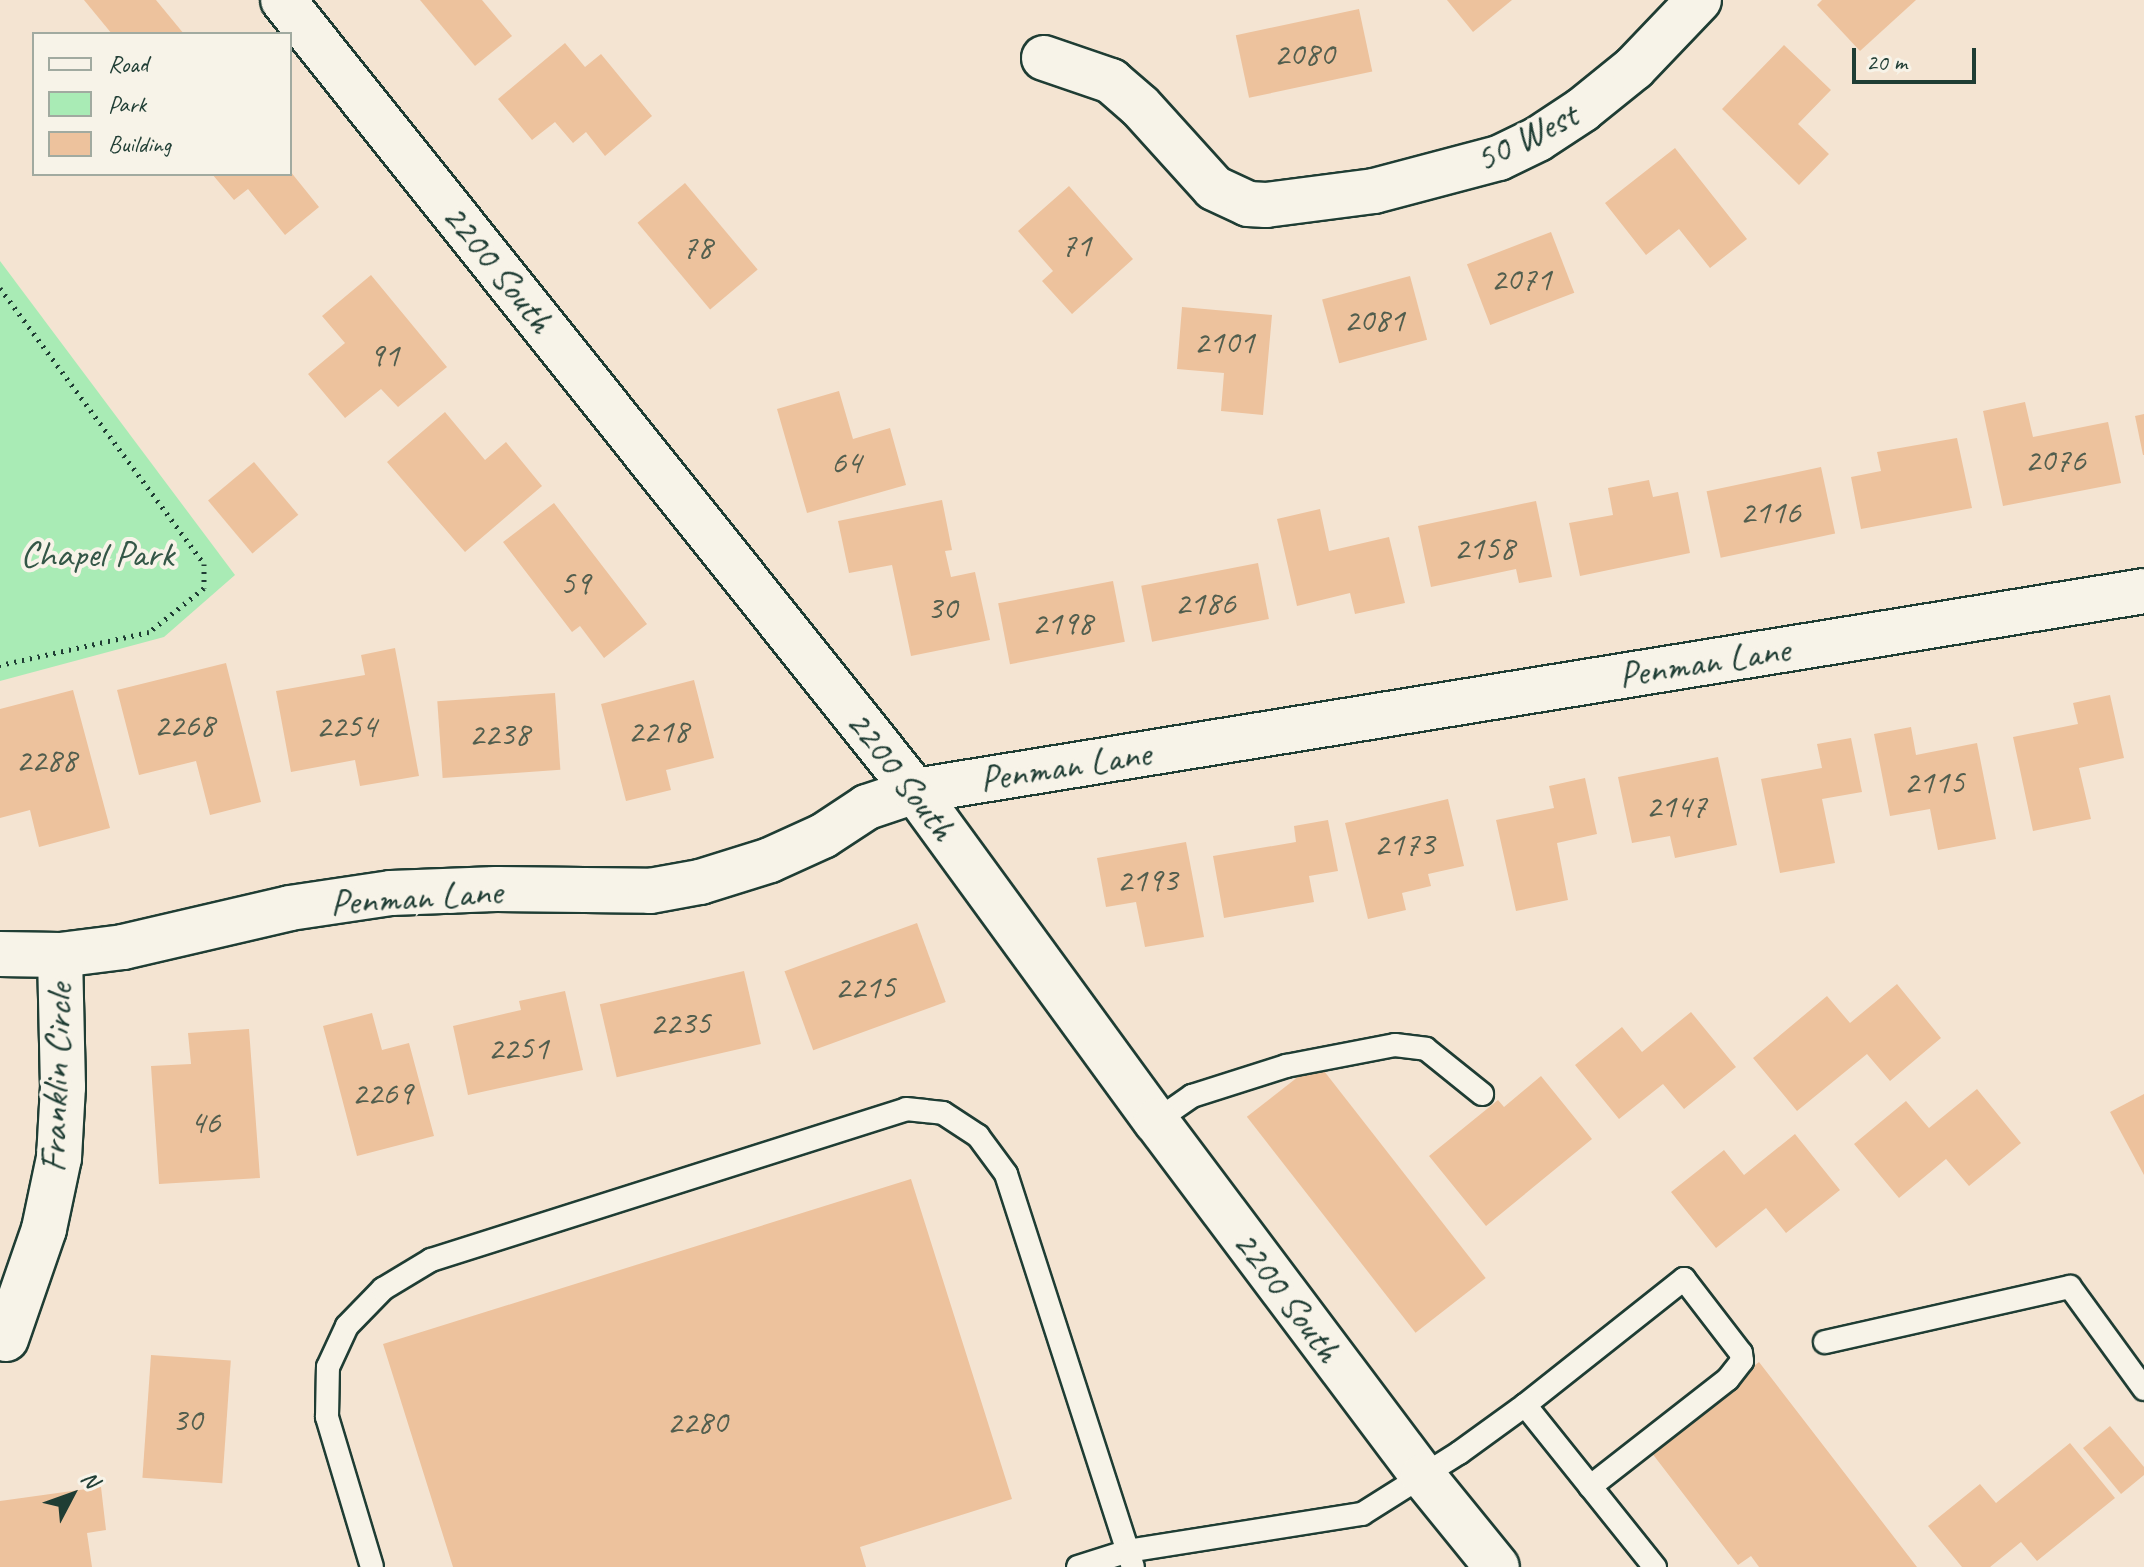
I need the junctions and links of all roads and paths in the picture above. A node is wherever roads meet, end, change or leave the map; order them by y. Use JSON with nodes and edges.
{"nodes":[{"id":1,"x":283,"y":0,"type":"edge"},
{"id":2,"x":1696,"y":1,"type":"edge"},
{"id":3,"x":1044,"y":58,"type":"dead end"},
{"id":4,"x":0,"y":288,"type":"edge"},
{"id":5,"x":2144,"y":591,"type":"edge"},
{"id":6,"x":0,"y":665,"type":"edge"},
{"id":7,"x":915,"y":791,"type":"junction"},
{"id":8,"x":0,"y":954,"type":"edge"},
{"id":9,"x":60,"y":955,"type":"junction"},
{"id":10,"x":1482,"y":1094,"type":"dead end"},
{"id":11,"x":1156,"y":1121,"type":"junction"},
{"id":12,"x":6,"y":1339,"type":"dead end"},
{"id":13,"x":1825,"y":1342,"type":"dead end"},
{"id":14,"x":2144,"y":1389,"type":"edge"},
{"id":15,"x":1525,"y":1405,"type":"junction"},
{"id":16,"x":1423,"y":1476,"type":"junction"},
{"id":17,"x":1590,"y":1487,"type":"junction"},
{"id":18,"x":1131,"y":1559,"type":"edge"},
{"id":19,"x":372,"y":1567,"type":"edge"},
{"id":20,"x":1078,"y":1567,"type":"edge"},
{"id":21,"x":1497,"y":1567,"type":"edge"},
{"id":22,"x":1655,"y":1567,"type":"edge"}],
"edges":[{"from":1,"to":7,"type":"street","name":"2200 South"},
{"from":2,"to":3,"type":"street","name":"50 West"},
{"from":4,"to":6,"type":"path"},
{"from":5,"to":7,"type":"street","name":"Penman Lane"},
{"from":7,"to":9,"type":"street","name":"Penman Lane"},
{"from":7,"to":11,"type":"street","name":"2200 South"},
{"from":8,"to":9,"type":"street","name":"Penman Lane"},
{"from":9,"to":12,"type":"street","name":"Franklin Circle"},
{"from":10,"to":11,"type":"lane"},
{"from":11,"to":16,"type":"street","name":"2200 South"},
{"from":13,"to":14,"type":"lane"},
{"from":15,"to":16,"type":"lane"},
{"from":15,"to":17,"type":"lane"},
{"from":15,"to":17,"type":"lane"},
{"from":16,"to":18,"type":"lane"},
{"from":16,"to":21,"type":"street","name":"2200 South"},
{"from":17,"to":22,"type":"lane"},
{"from":18,"to":19,"type":"lane"},
{"from":18,"to":20,"type":"lane"}]}
